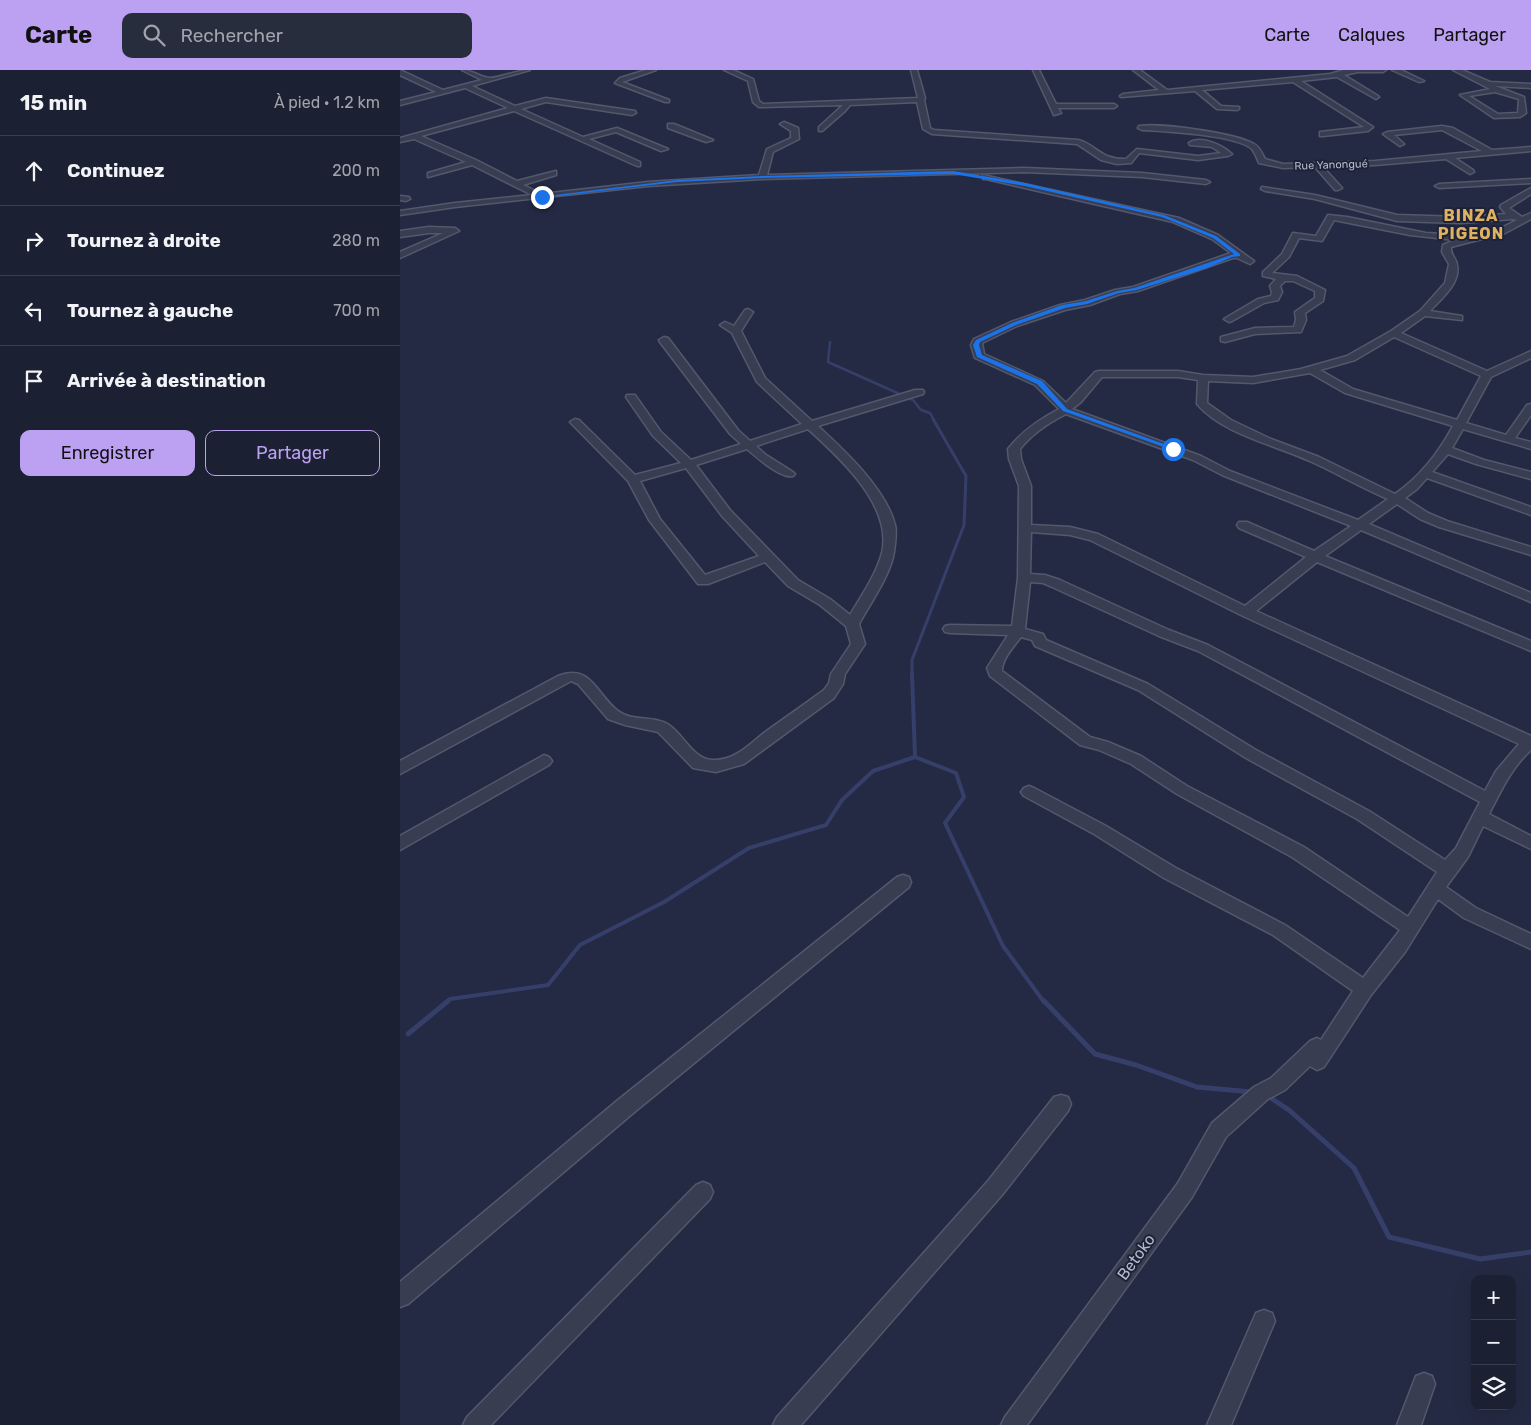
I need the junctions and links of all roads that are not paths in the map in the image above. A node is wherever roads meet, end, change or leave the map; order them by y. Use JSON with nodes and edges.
{"nodes":[{"id":1,"x":465,"y":70,"type":"edge"},
{"id":2,"x":527,"y":70,"type":"edge"},
{"id":3,"x":653,"y":70,"type":"edge"},
{"id":4,"x":726,"y":70,"type":"edge"},
{"id":5,"x":914,"y":70,"type":"edge"},
{"id":6,"x":1036,"y":70,"type":"edge"},
{"id":7,"x":1136,"y":70,"type":"edge"},
{"id":8,"x":1383,"y":70,"type":"edge"},
{"id":9,"x":1395,"y":70,"type":"edge"},
{"id":10,"x":1456,"y":70,"type":"edge"},
{"id":11,"x":400,"y":72,"type":"edge"},
{"id":12,"x":1342,"y":72,"type":"edge"},
{"id":13,"x":619,"y":74,"type":"dead end"},
{"id":14,"x":628,"y":77,"type":"junction"},
{"id":15,"x":1294,"y":79,"type":"junction"},
{"id":16,"x":489,"y":80,"type":"junction"},
{"id":17,"x":1421,"y":81,"type":"dead end"},
{"id":18,"x":1490,"y":84,"type":"junction"},
{"id":19,"x":465,"y":86,"type":"junction"},
{"id":20,"x":1531,"y":86,"type":"edge"},
{"id":21,"x":1195,"y":88,"type":"junction"},
{"id":22,"x":1494,"y":90,"type":"junction"},
{"id":23,"x":1164,"y":91,"type":"junction"},
{"id":24,"x":442,"y":92,"type":"junction"},
{"id":25,"x":1123,"y":96,"type":"dead end"},
{"id":26,"x":1376,"y":97,"type":"dead end"},
{"id":27,"x":920,"y":100,"type":"junction"},
{"id":28,"x":667,"y":101,"type":"dead end"},
{"id":29,"x":400,"y":103,"type":"edge"},
{"id":30,"x":848,"y":103,"type":"junction"},
{"id":31,"x":1053,"y":106,"type":"junction"},
{"id":32,"x":1114,"y":106,"type":"dead end"},
{"id":33,"x":514,"y":108,"type":"junction"},
{"id":34,"x":1237,"y":108,"type":"dead end"},
{"id":35,"x":632,"y":113,"type":"dead end"},
{"id":36,"x":1058,"y":114,"type":"dead end"},
{"id":37,"x":784,"y":124,"type":"dead end"},
{"id":38,"x":671,"y":126,"type":"dead end"},
{"id":39,"x":1142,"y":128,"type":"dead end"},
{"id":40,"x":822,"y":129,"type":"dead end"},
{"id":41,"x":684,"y":131,"type":"junction"},
{"id":42,"x":675,"y":134,"type":"dead end"},
{"id":43,"x":1323,"y":134,"type":"dead end"},
{"id":44,"x":414,"y":136,"type":"junction"},
{"id":45,"x":582,"y":139,"type":"junction"},
{"id":46,"x":400,"y":140,"type":"edge"},
{"id":47,"x":658,"y":140,"type":"dead end"},
{"id":48,"x":709,"y":140,"type":"dead end"},
{"id":49,"x":649,"y":143,"type":"junction"},
{"id":50,"x":1193,"y":144,"type":"dead end"},
{"id":51,"x":1400,"y":144,"type":"dead end"},
{"id":52,"x":664,"y":149,"type":"dead end"},
{"id":53,"x":1531,"y":149,"type":"edge"},
{"id":54,"x":1491,"y":153,"type":"junction"},
{"id":55,"x":1448,"y":157,"type":"junction"},
{"id":56,"x":472,"y":162,"type":"junction"},
{"id":57,"x":637,"y":164,"type":"dead end"},
{"id":58,"x":1318,"y":166,"type":"junction"},
{"id":59,"x":953,"y":172,"type":"junction"},
{"id":60,"x":1470,"y":172,"type":"dead end"},
{"id":61,"x":552,"y":173,"type":"dead end"},
{"id":62,"x":431,"y":175,"type":"dead end"},
{"id":63,"x":762,"y":177,"type":"junction"},
{"id":64,"x":1531,"y":181,"type":"edge"},
{"id":65,"x":1206,"y":182,"type":"dead end"},
{"id":66,"x":517,"y":184,"type":"junction"},
{"id":67,"x":1439,"y":186,"type":"dead end"},
{"id":68,"x":1338,"y":188,"type":"dead end"},
{"id":69,"x":1265,"y":189,"type":"dead end"},
{"id":70,"x":1531,"y":190,"type":"edge"},
{"id":71,"x":542,"y":197,"type":"junction"},
{"id":72,"x":400,"y":213,"type":"edge"},
{"id":73,"x":1512,"y":216,"type":"junction"},
{"id":74,"x":1528,"y":218,"type":"edge"},
{"id":75,"x":400,"y":234,"type":"edge"},
{"id":76,"x":1473,"y":239,"type":"junction"},
{"id":77,"x":401,"y":254,"type":"edge"},
{"id":78,"x":1238,"y":255,"type":"junction"},
{"id":79,"x":1250,"y":261,"type":"dead end"},
{"id":80,"x":1282,"y":278,"type":"junction"},
{"id":81,"x":748,"y":312,"type":"dead end"},
{"id":82,"x":1423,"y":313,"type":"junction"},
{"id":83,"x":1459,"y":318,"type":"dead end"},
{"id":84,"x":1229,"y":319,"type":"dead end"},
{"id":85,"x":725,"y":325,"type":"dead end"},
{"id":86,"x":736,"y":331,"type":"junction"},
{"id":87,"x":1394,"y":333,"type":"junction"},
{"id":88,"x":1225,"y":339,"type":"dead end"},
{"id":89,"x":664,"y":340,"type":"dead end"},
{"id":90,"x":1531,"y":354,"type":"edge"},
{"id":91,"x":1311,"y":369,"type":"junction"},
{"id":92,"x":1487,"y":375,"type":"junction"},
{"id":93,"x":1202,"y":378,"type":"junction"},
{"id":94,"x":919,"y":392,"type":"dead end"},
{"id":95,"x":631,"y":397,"type":"dead end"},
{"id":96,"x":1531,"y":407,"type":"edge"},
{"id":97,"x":1065,"y":409,"type":"junction"},
{"id":98,"x":574,"y":422,"type":"dead end"},
{"id":99,"x":810,"y":425,"type":"junction"},
{"id":100,"x":1461,"y":425,"type":"junction"},
{"id":101,"x":1510,"y":439,"type":"junction"},
{"id":102,"x":749,"y":444,"type":"junction"},
{"id":103,"x":1531,"y":446,"type":"edge"},
{"id":104,"x":1446,"y":449,"type":"junction"},
{"id":105,"x":689,"y":464,"type":"junction"},
{"id":106,"x":1425,"y":473,"type":"junction"},
{"id":107,"x":789,"y":474,"type":"dead end"},
{"id":108,"x":1531,"y":476,"type":"edge"},
{"id":109,"x":633,"y":479,"type":"junction"},
{"id":110,"x":1396,"y":499,"type":"junction"},
{"id":111,"x":1531,"y":511,"type":"edge"},
{"id":112,"x":1243,"y":525,"type":"dead end"},
{"id":113,"x":1360,"y":525,"type":"junction"},
{"id":114,"x":1024,"y":528,"type":"junction"},
{"id":115,"x":1531,"y":551,"type":"edge"},
{"id":116,"x":767,"y":556,"type":"junction"},
{"id":117,"x":1316,"y":556,"type":"junction"},
{"id":118,"x":1024,"y":578,"type":"junction"},
{"id":119,"x":1531,"y":598,"type":"edge"},
{"id":120,"x":1246,"y":612,"type":"junction"},
{"id":121,"x":852,"y":624,"type":"junction"},
{"id":122,"x":950,"y":629,"type":"dead end"},
{"id":123,"x":1018,"y":631,"type":"junction"},
{"id":124,"x":1531,"y":646,"type":"edge"},
{"id":125,"x":1531,"y":742,"type":"edge"},
{"id":126,"x":544,"y":761,"type":"dead end"},
{"id":127,"x":400,"y":768,"type":"edge"},
{"id":128,"x":1029,"y":792,"type":"dead end"},
{"id":129,"x":1488,"y":799,"type":"junction"},
{"id":130,"x":1480,"y":817,"type":"junction"},
{"id":131,"x":1531,"y":843,"type":"edge"},
{"id":132,"x":400,"y":844,"type":"edge"},
{"id":133,"x":1447,"y":870,"type":"junction"},
{"id":134,"x":903,"y":882,"type":"dead end"},
{"id":135,"x":1436,"y":889,"type":"junction"},
{"id":136,"x":1411,"y":928,"type":"junction"},
{"id":137,"x":1531,"y":942,"type":"edge"},
{"id":138,"x":1365,"y":989,"type":"junction"},
{"id":139,"x":1060,"y":1104,"type":"dead end"},
{"id":140,"x":703,"y":1192,"type":"dead end"},
{"id":141,"x":400,"y":1296,"type":"edge"},
{"id":142,"x":1264,"y":1321,"type":"dead end"},
{"id":143,"x":1424,"y":1384,"type":"dead end"},
{"id":144,"x":476,"y":1425,"type":"edge"},
{"id":145,"x":785,"y":1425,"type":"edge"},
{"id":146,"x":1013,"y":1425,"type":"edge"},
{"id":147,"x":1219,"y":1425,"type":"edge"},
{"id":148,"x":1409,"y":1425,"type":"edge"}],
"edges":[{"from":1,"to":16,"type":"street"},
{"from":2,"to":16,"type":"street"},
{"from":3,"to":14,"type":"street"},
{"from":4,"to":30,"type":"street"},
{"from":5,"to":27,"type":"street"},
{"from":6,"to":31,"type":"street"},
{"from":7,"to":23,"type":"street"},
{"from":8,"to":12,"type":"street"},
{"from":9,"to":17,"type":"street"},
{"from":10,"to":18,"type":"street"},
{"from":11,"to":24,"type":"street"},
{"from":12,"to":15,"type":"street"},
{"from":12,"to":26,"type":"street"},
{"from":13,"to":14,"type":"street"},
{"from":14,"to":28,"type":"street"},
{"from":15,"to":21,"type":"street"},
{"from":15,"to":43,"type":"street"},
{"from":16,"to":19,"type":"street"},
{"from":18,"to":20,"type":"street"},
{"from":18,"to":22,"type":"street"},
{"from":19,"to":24,"type":"street"},
{"from":19,"to":33,"type":"street"},
{"from":21,"to":23,"type":"street"},
{"from":21,"to":34,"type":"street"},
{"from":22,"to":22,"type":"street"},
{"from":23,"to":25,"type":"street"},
{"from":24,"to":29,"type":"street"},
{"from":27,"to":30,"type":"street"},
{"from":27,"to":50,"type":"street"},
{"from":30,"to":40,"type":"street"},
{"from":31,"to":32,"type":"street"},
{"from":31,"to":36,"type":"street"},
{"from":33,"to":35,"type":"street"},
{"from":33,"to":44,"type":"street"},
{"from":33,"to":45,"type":"street"},
{"from":37,"to":63,"type":"street"},
{"from":38,"to":41,"type":"street"},
{"from":39,"to":58,"type":"street","name":"Rue Yanongué"},
{"from":41,"to":42,"type":"street"},
{"from":41,"to":48,"type":"street"},
{"from":44,"to":46,"type":"street"},
{"from":44,"to":56,"type":"street"},
{"from":45,"to":49,"type":"street"},
{"from":45,"to":57,"type":"street"},
{"from":47,"to":49,"type":"street"},
{"from":49,"to":52,"type":"street"},
{"from":51,"to":54,"type":"street"},
{"from":53,"to":54,"type":"street","name":"Rue Yanongué"},
{"from":54,"to":55,"type":"street","name":"Rue Yanongué"},
{"from":55,"to":58,"type":"street","name":"Rue Yanongué"},
{"from":55,"to":60,"type":"street"},
{"from":56,"to":62,"type":"street"},
{"from":56,"to":66,"type":"street"},
{"from":58,"to":68,"type":"street"},
{"from":59,"to":63,"type":"street"},
{"from":59,"to":65,"type":"street"},
{"from":59,"to":78,"type":"street"},
{"from":61,"to":66,"type":"street"},
{"from":63,"to":71,"type":"street"},
{"from":64,"to":67,"type":"street"},
{"from":66,"to":71,"type":"street"},
{"from":69,"to":73,"type":"street"},
{"from":70,"to":73,"type":"street"},
{"from":71,"to":72,"type":"street"},
{"from":73,"to":74,"type":"street"},
{"from":74,"to":76,"type":"street"},
{"from":75,"to":77,"type":"street"},
{"from":76,"to":80,"type":"street"},
{"from":76,"to":82,"type":"street"},
{"from":78,"to":79,"type":"street"},
{"from":78,"to":97,"type":"street"},
{"from":80,"to":84,"type":"street"},
{"from":80,"to":88,"type":"street"},
{"from":81,"to":86,"type":"street"},
{"from":82,"to":83,"type":"street"},
{"from":82,"to":87,"type":"street"},
{"from":85,"to":86,"type":"street"},
{"from":86,"to":99,"type":"street"},
{"from":87,"to":91,"type":"street"},
{"from":87,"to":92,"type":"street"},
{"from":89,"to":102,"type":"street"},
{"from":90,"to":92,"type":"street"},
{"from":91,"to":93,"type":"street"},
{"from":91,"to":100,"type":"street"},
{"from":92,"to":100,"type":"street"},
{"from":93,"to":97,"type":"street"},
{"from":93,"to":110,"type":"street"},
{"from":94,"to":99,"type":"street"},
{"from":95,"to":105,"type":"street"},
{"from":96,"to":101,"type":"street"},
{"from":97,"to":113,"type":"street"},
{"from":97,"to":114,"type":"street"},
{"from":98,"to":109,"type":"street"},
{"from":99,"to":102,"type":"street"},
{"from":99,"to":121,"type":"street"},
{"from":100,"to":101,"type":"street"},
{"from":100,"to":104,"type":"street"},
{"from":101,"to":103,"type":"street"},
{"from":102,"to":105,"type":"street"},
{"from":102,"to":107,"type":"street"},
{"from":104,"to":106,"type":"street"},
{"from":104,"to":108,"type":"street"},
{"from":105,"to":109,"type":"street"},
{"from":105,"to":116,"type":"street"},
{"from":106,"to":110,"type":"street"},
{"from":106,"to":111,"type":"street"},
{"from":109,"to":116,"type":"street"},
{"from":110,"to":113,"type":"street"},
{"from":110,"to":115,"type":"street"},
{"from":112,"to":117,"type":"street"},
{"from":113,"to":117,"type":"street"},
{"from":113,"to":119,"type":"street"},
{"from":114,"to":118,"type":"street"},
{"from":114,"to":120,"type":"street"},
{"from":116,"to":121,"type":"street"},
{"from":117,"to":120,"type":"street"},
{"from":117,"to":124,"type":"street"},
{"from":118,"to":123,"type":"street"},
{"from":118,"to":129,"type":"street"},
{"from":120,"to":125,"type":"street"},
{"from":121,"to":127,"type":"street"},
{"from":122,"to":123,"type":"street"},
{"from":123,"to":133,"type":"street"},
{"from":123,"to":136,"type":"street"},
{"from":125,"to":129,"type":"street"},
{"from":126,"to":132,"type":"street"},
{"from":128,"to":138,"type":"street"},
{"from":129,"to":130,"type":"street"},
{"from":130,"to":131,"type":"street"},
{"from":130,"to":133,"type":"street"},
{"from":133,"to":135,"type":"street"},
{"from":134,"to":141,"type":"street"},
{"from":135,"to":136,"type":"street"},
{"from":135,"to":137,"type":"street"},
{"from":136,"to":138,"type":"street"},
{"from":138,"to":146,"type":"street","name":"Betoko"},
{"from":139,"to":145,"type":"street"},
{"from":140,"to":144,"type":"street"},
{"from":142,"to":147,"type":"street"},
{"from":143,"to":148,"type":"street"}]}
